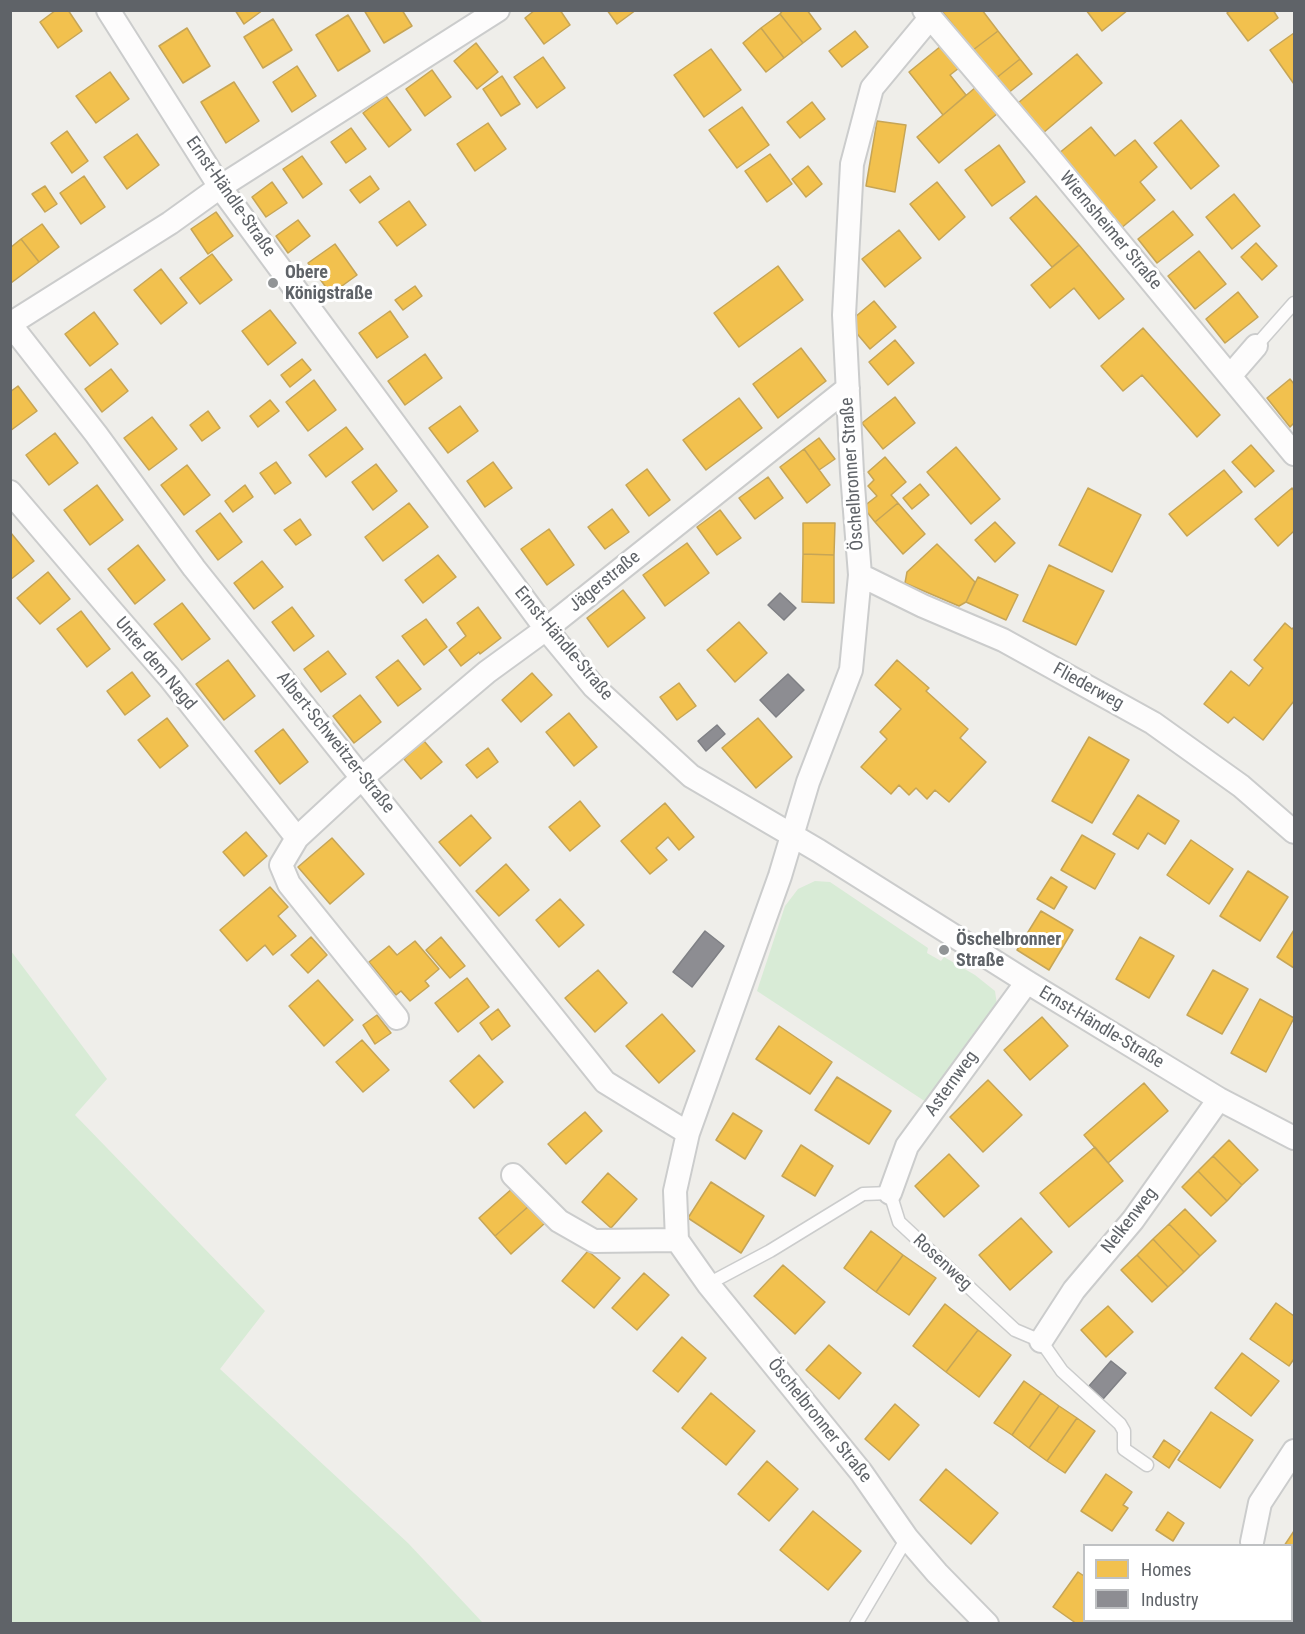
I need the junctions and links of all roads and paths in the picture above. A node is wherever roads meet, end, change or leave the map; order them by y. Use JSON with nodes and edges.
{"nodes":[{"id":1,"x":108,"y":10,"type":"edge"},
{"id":2,"x":498,"y":10,"type":"edge"},
{"id":3,"x":927,"y":14,"type":"edge"},
{"id":4,"x":220,"y":187,"type":"junction"},
{"id":5,"x":1294,"y":303,"type":"edge"},
{"id":6,"x":11,"y":324,"type":"edge"},
{"id":7,"x":1257,"y":346,"type":"joint"},
{"id":8,"x":1230,"y":376,"type":"junction"},
{"id":9,"x":848,"y":388,"type":"junction"},
{"id":10,"x":1294,"y":453,"type":"edge"},
{"id":11,"x":10,"y":492,"type":"edge"},
{"id":12,"x":860,"y":575,"type":"junction"},
{"id":13,"x":546,"y":629,"type":"junction"},
{"id":14,"x":363,"y":777,"type":"junction"},
{"id":15,"x":1294,"y":832,"type":"edge"},
{"id":16,"x":792,"y":835,"type":"junction"},
{"id":17,"x":297,"y":838,"type":"junction"},
{"id":18,"x":1027,"y":982,"type":"junction"},
{"id":19,"x":397,"y":1018,"type":"dead end"},
{"id":20,"x":1219,"y":1100,"type":"junction"},
{"id":21,"x":688,"y":1132,"type":"junction"},
{"id":22,"x":1294,"y":1138,"type":"edge"},
{"id":23,"x":513,"y":1175,"type":"dead end"},
{"id":24,"x":891,"y":1193,"type":"junction"},
{"id":25,"x":677,"y":1240,"type":"junction"},
{"id":26,"x":708,"y":1284,"type":"junction"},
{"id":27,"x":1041,"y":1341,"type":"junction"},
{"id":28,"x":1294,"y":1451,"type":"edge"},
{"id":29,"x":1147,"y":1465,"type":"dead end"},
{"id":30,"x":907,"y":1538,"type":"junction"},
{"id":31,"x":1252,"y":1542,"type":"dead end"},
{"id":32,"x":856,"y":1623,"type":"edge"},
{"id":33,"x":987,"y":1623,"type":"edge"}],
"edges":[{"from":1,"to":4,"type":"street","name":"Ernst-Händle-Straße"},
{"from":2,"to":4,"type":"street"},
{"from":3,"to":8,"type":"street","name":"Wiernsheimer Straße"},
{"from":3,"to":9,"type":"street","name":"Öschelbronner Straße"},
{"from":4,"to":6,"type":"street"},
{"from":4,"to":13,"type":"street","name":"Ernst-Händle-Straße"},
{"from":5,"to":7,"type":"lane"},
{"from":6,"to":14,"type":"street","name":"Albert-Schweitzer-Straße"},
{"from":7,"to":8,"type":"street"},
{"from":8,"to":10,"type":"street","name":"Wiernsheimer Straße"},
{"from":9,"to":12,"type":"street","name":"Öschelbronner Straße"},
{"from":9,"to":13,"type":"street","name":"Jägerstraße"},
{"from":11,"to":17,"type":"street","name":"Unter dem Nagd"},
{"from":12,"to":15,"type":"street","name":"Fliederweg"},
{"from":12,"to":16,"type":"street","name":"Öschelbronner Straße"},
{"from":13,"to":14,"type":"street","name":"Jägerstraße"},
{"from":13,"to":16,"type":"street","name":"Ernst-Händle-Straße"},
{"from":14,"to":17,"type":"street"},
{"from":14,"to":21,"type":"street","name":"Albert-Schweitzer-Straße"},
{"from":16,"to":18,"type":"street","name":"Ernst-Händle-Straße"},
{"from":16,"to":21,"type":"street","name":"Öschelbronner Straße"},
{"from":17,"to":19,"type":"street"},
{"from":18,"to":20,"type":"street","name":"Ernst-Händle-Straße"},
{"from":18,"to":24,"type":"street","name":"Asternweg"},
{"from":20,"to":22,"type":"street","name":"Ernst-Händle-Straße"},
{"from":20,"to":27,"type":"street","name":"Nelkenweg"},
{"from":21,"to":25,"type":"street","name":"Öschelbronner Straße"},
{"from":23,"to":25,"type":"street"},
{"from":24,"to":26,"type":"lane"},
{"from":24,"to":27,"type":"lane","name":"Rosenweg"},
{"from":25,"to":26,"type":"street","name":"Öschelbronner Straße"},
{"from":26,"to":30,"type":"street","name":"Öschelbronner Straße"},
{"from":27,"to":29,"type":"lane"},
{"from":28,"to":31,"type":"street"},
{"from":30,"to":32,"type":"lane"},
{"from":30,"to":33,"type":"street","name":"Öschelbronner Straße"}]}
